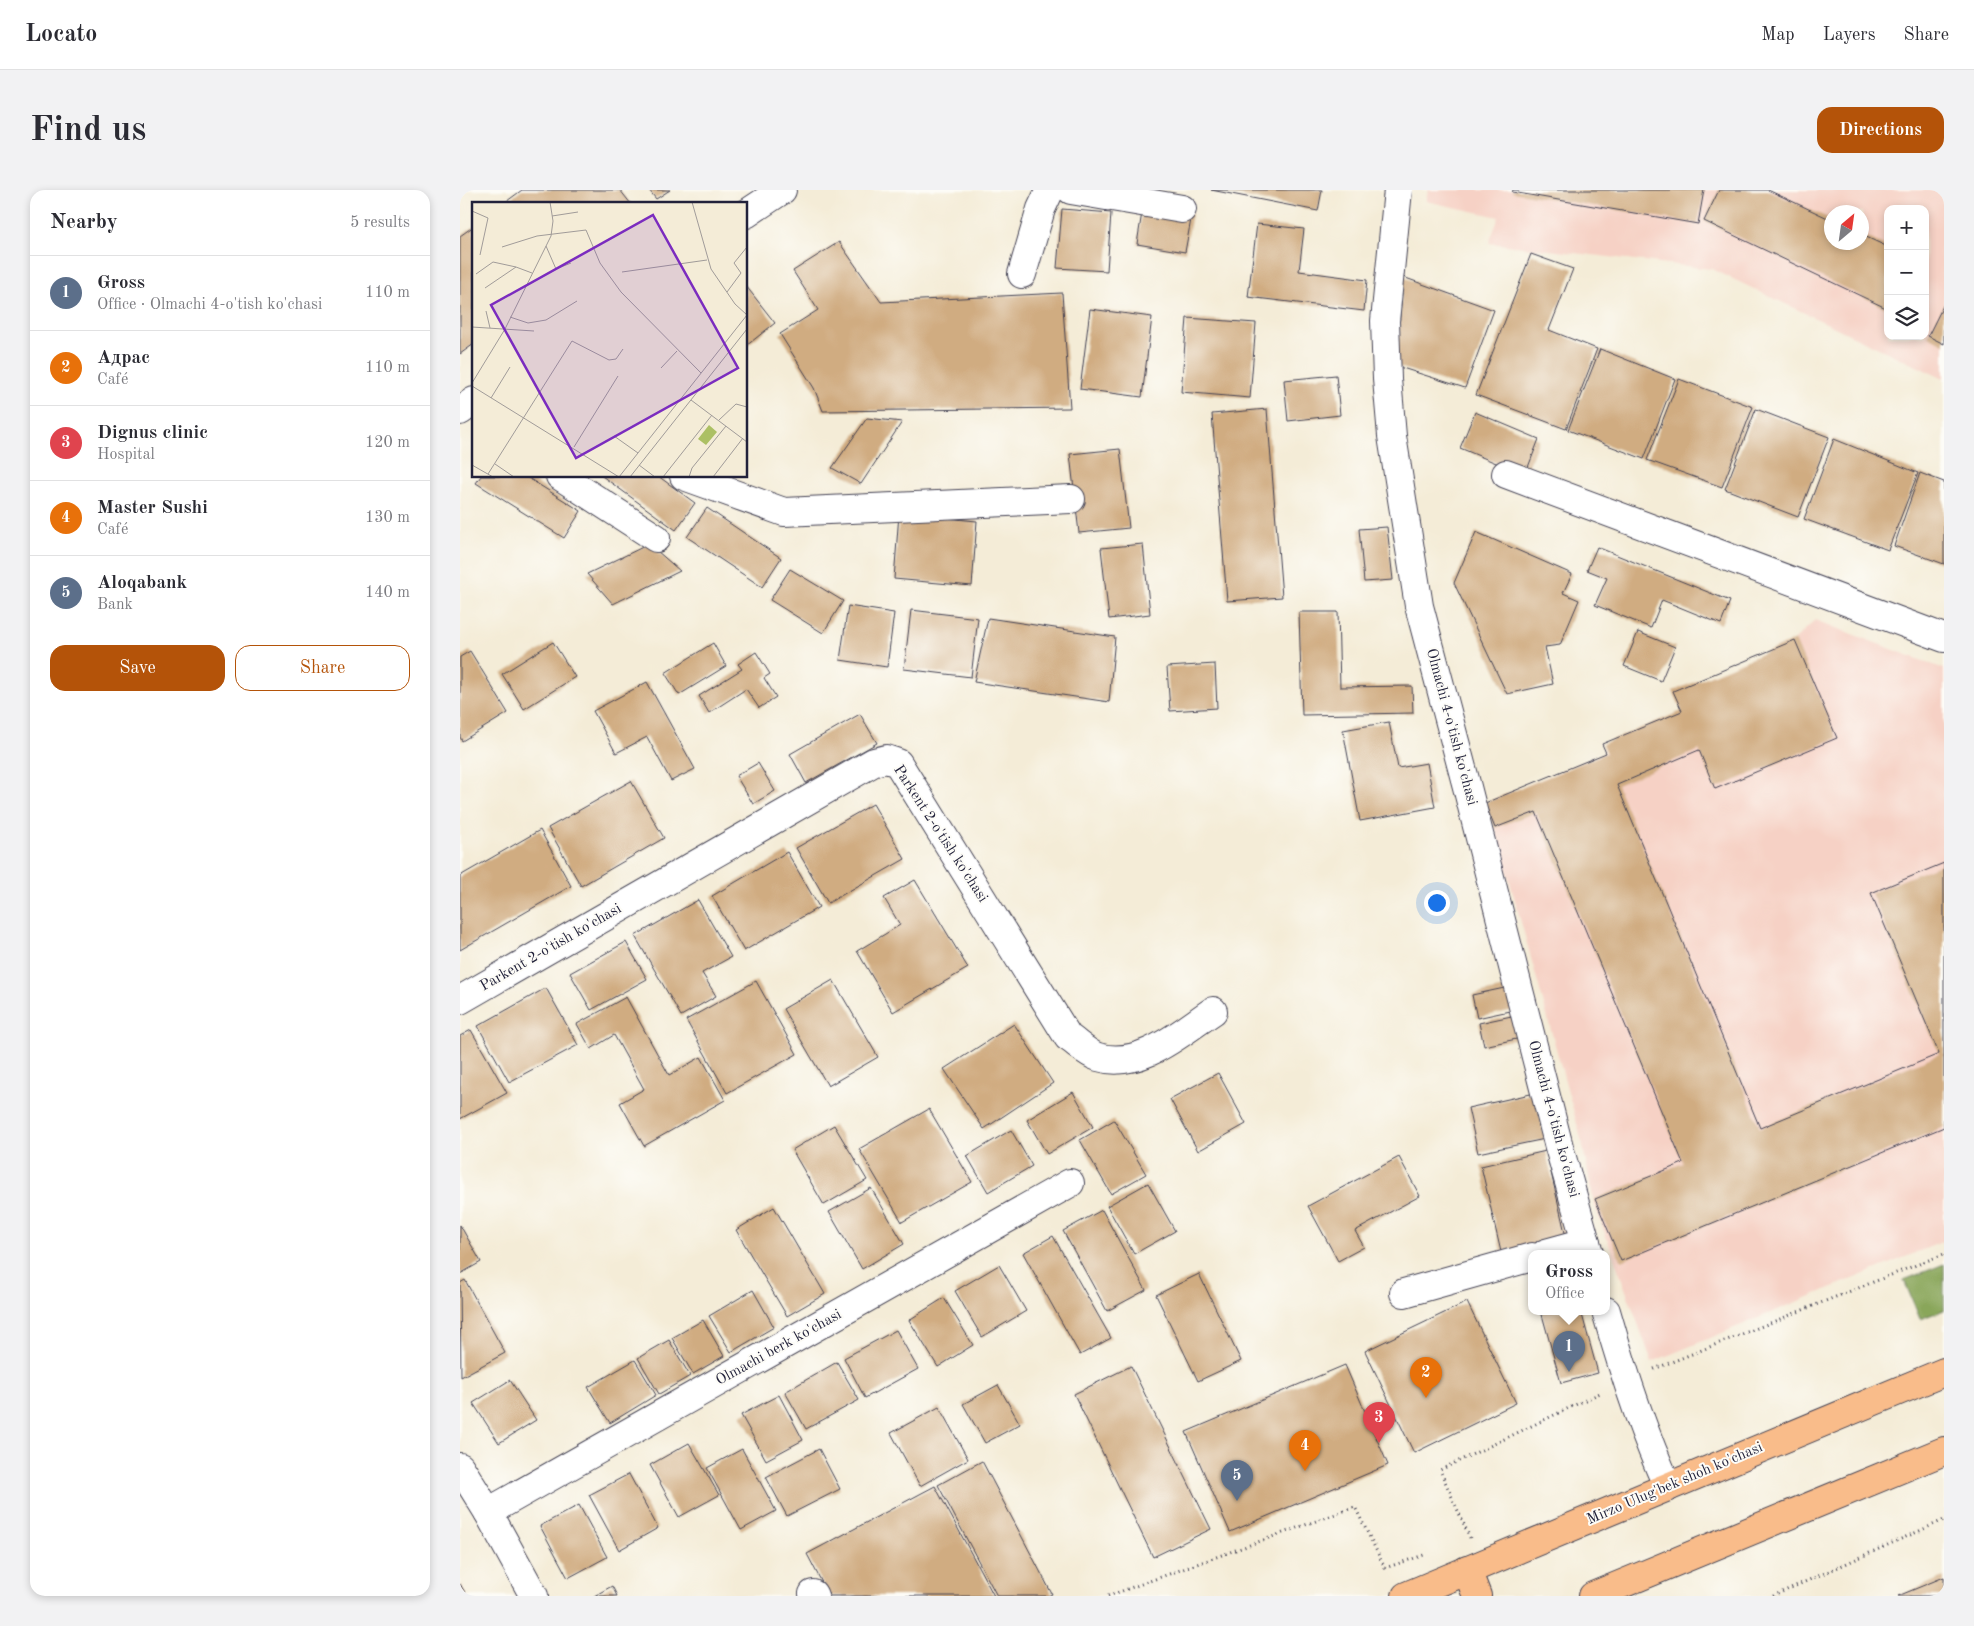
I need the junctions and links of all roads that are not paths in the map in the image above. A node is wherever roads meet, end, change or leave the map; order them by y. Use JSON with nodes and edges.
{"nodes":[{"id":1,"x":782,"y":190,"type":"edge"},
{"id":2,"x":1050,"y":190,"type":"edge"},
{"id":3,"x":1071,"y":190,"type":"edge"},
{"id":4,"x":1398,"y":190,"type":"edge"},
{"id":5,"x":1182,"y":208,"type":"dead end"},
{"id":6,"x":748,"y":213,"type":"edge"},
{"id":7,"x":1022,"y":274,"type":"dead end"},
{"id":8,"x":472,"y":402,"type":"edge"},
{"id":9,"x":460,"y":411,"type":"edge"},
{"id":10,"x":472,"y":419,"type":"edge"},
{"id":11,"x":1506,"y":474,"type":"dead end"},
{"id":12,"x":563,"y":478,"type":"edge"},
{"id":13,"x":690,"y":478,"type":"edge"},
{"id":14,"x":1071,"y":499,"type":"dead end"},
{"id":15,"x":656,"y":538,"type":"dead end"},
{"id":16,"x":1944,"y":638,"type":"edge"},
{"id":17,"x":460,"y":1000,"type":"edge"},
{"id":18,"x":1213,"y":1011,"type":"dead end"},
{"id":19,"x":1070,"y":1183,"type":"dead end"},
{"id":20,"x":1588,"y":1248,"type":"edge"},
{"id":21,"x":1571,"y":1250,"type":"edge"},
{"id":22,"x":1528,"y":1258,"type":"edge"},
{"id":23,"x":1404,"y":1293,"type":"dead end"},
{"id":24,"x":1607,"y":1315,"type":"edge"},
{"id":25,"x":1944,"y":1372,"type":"edge"},
{"id":26,"x":1944,"y":1451,"type":"edge"},
{"id":27,"x":460,"y":1467,"type":"edge"},
{"id":28,"x":1668,"y":1487,"type":"junction"},
{"id":29,"x":488,"y":1512,"type":"junction"},
{"id":30,"x":1467,"y":1570,"type":"junction"},
{"id":31,"x":534,"y":1596,"type":"edge"},
{"id":32,"x":1406,"y":1596,"type":"edge"},
{"id":33,"x":1478,"y":1596,"type":"edge"},
{"id":34,"x":1593,"y":1596,"type":"edge"}],
"edges":[{"from":1,"to":6,"type":"street"},
{"from":2,"to":7,"type":"street"},
{"from":3,"to":5,"type":"street"},
{"from":4,"to":20,"type":"street","name":"Olmachi 4-o'tish ko'chasi"},
{"from":8,"to":9,"type":"street"},
{"from":9,"to":10,"type":"street"},
{"from":11,"to":16,"type":"street"},
{"from":12,"to":15,"type":"street"},
{"from":13,"to":14,"type":"street"},
{"from":17,"to":18,"type":"street","name":"Parkent 2-o'tish ko'chasi"},
{"from":19,"to":29,"type":"street","name":"Olmachi berk ko'chasi"},
{"from":20,"to":21,"type":"street"},
{"from":22,"to":23,"type":"street"},
{"from":24,"to":28,"type":"street"},
{"from":25,"to":28,"type":"main road","name":"Mirzo Ulug'bek shoh ko'chasi"},
{"from":26,"to":34,"type":"main road"},
{"from":27,"to":29,"type":"street"},
{"from":28,"to":30,"type":"main road","name":"Mirzo Ulug'bek shoh ko'chasi"},
{"from":29,"to":31,"type":"street"},
{"from":30,"to":32,"type":"main road","name":"Mirzo Ulug'bek shoh ko'chasi"},
{"from":30,"to":33,"type":"main road"}]}
